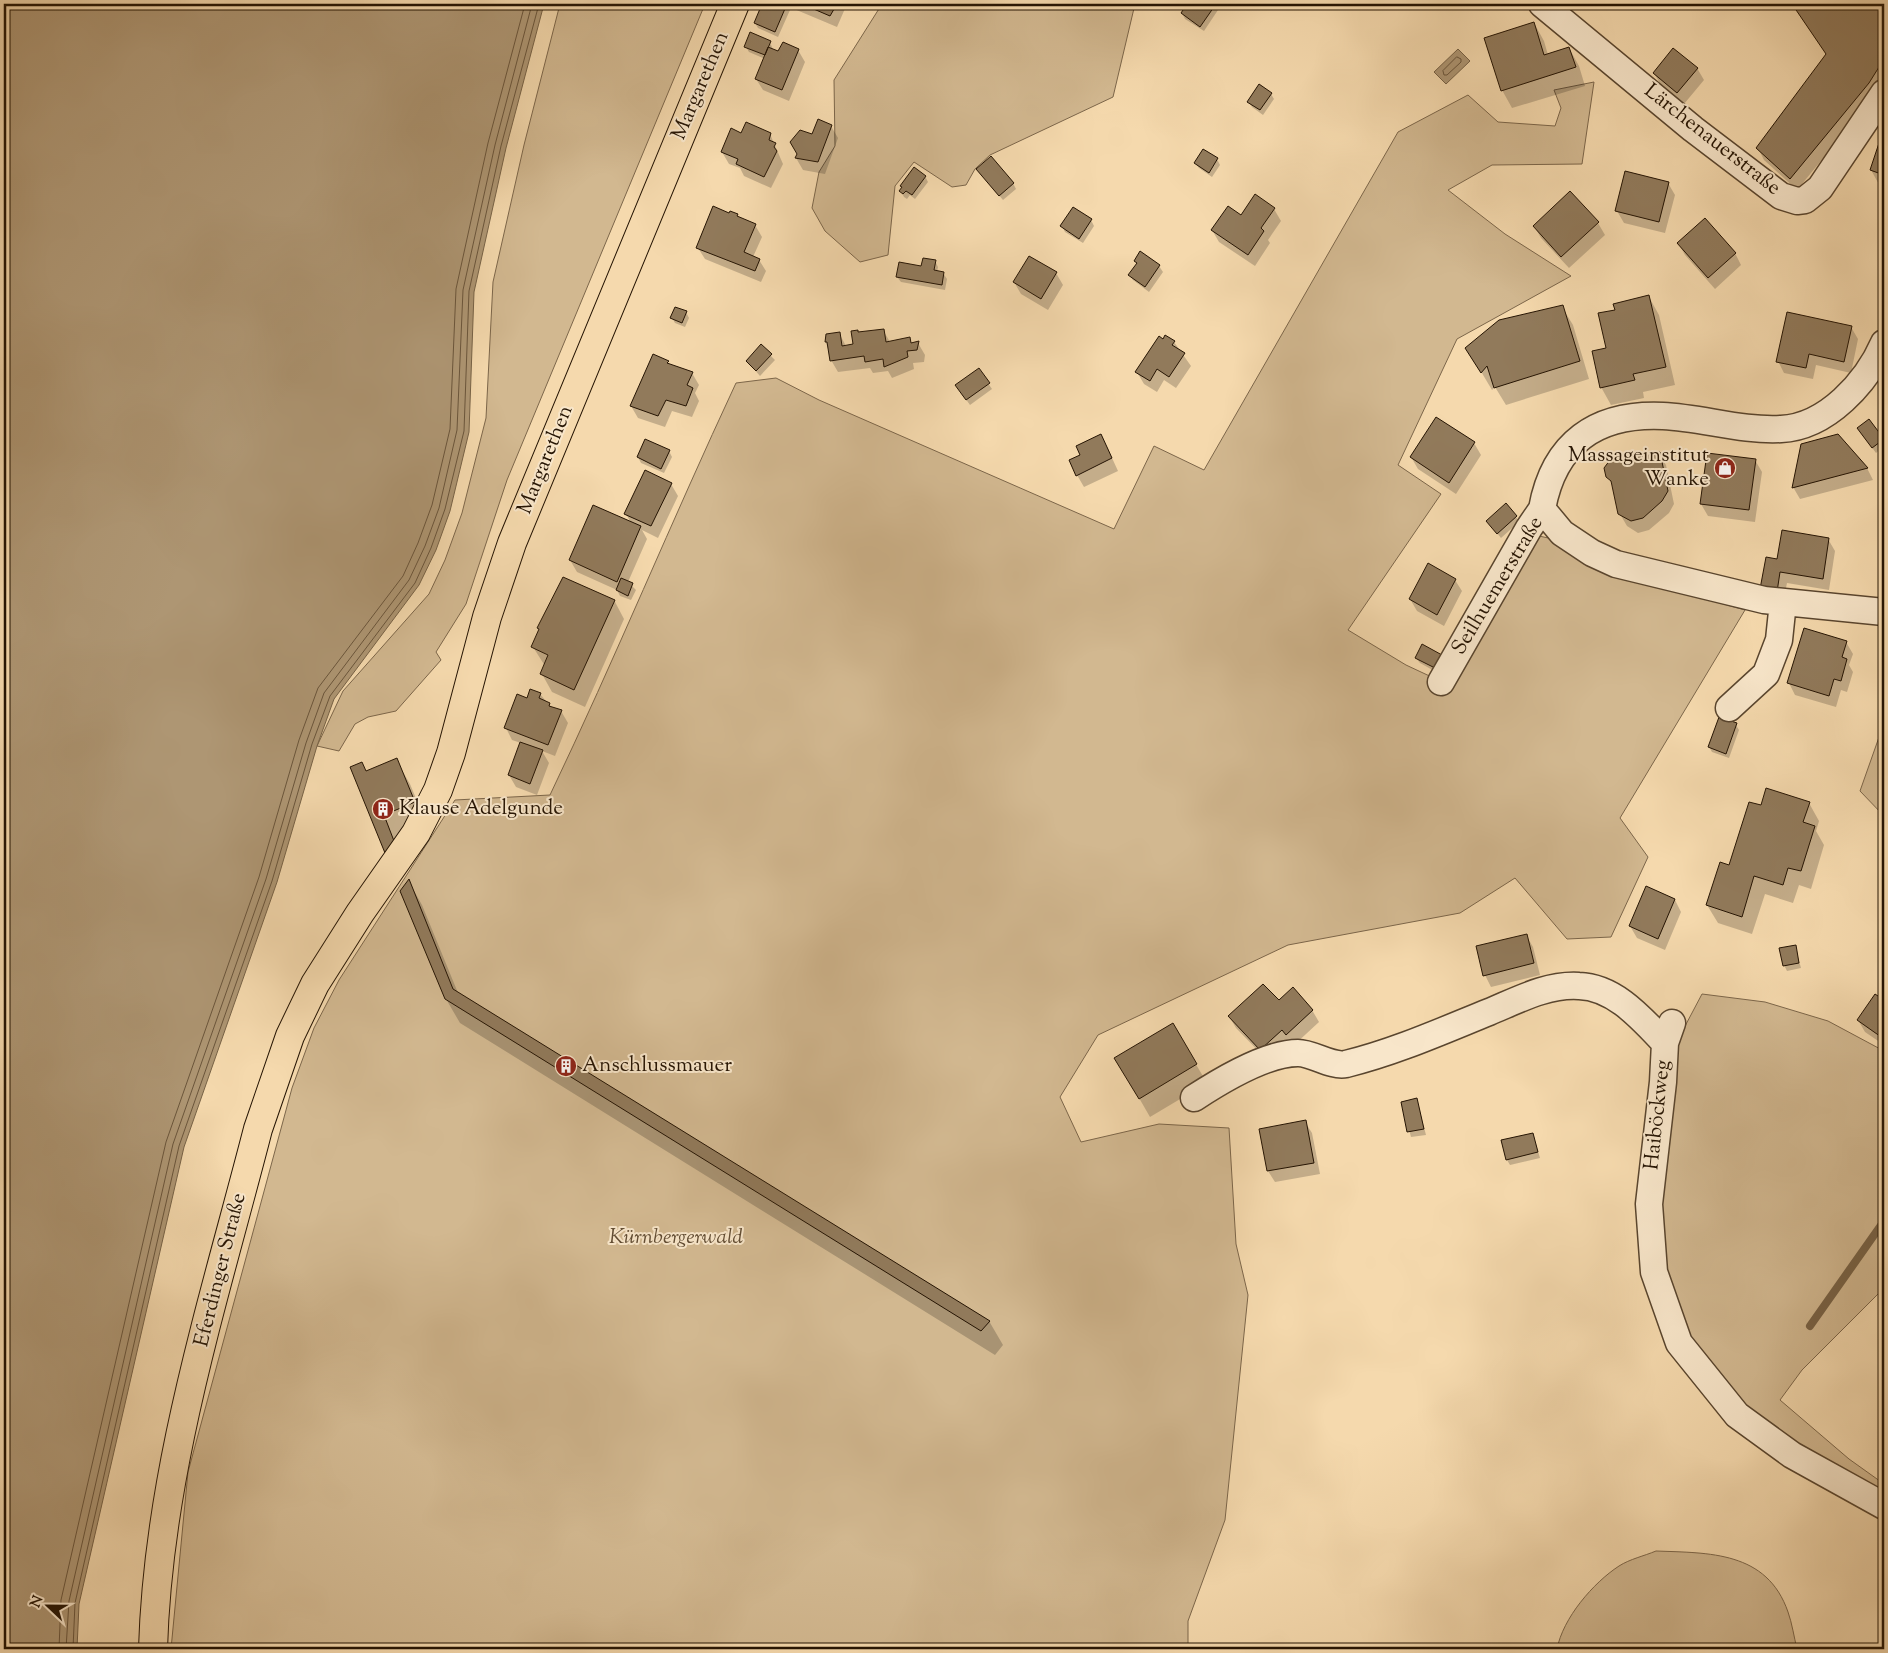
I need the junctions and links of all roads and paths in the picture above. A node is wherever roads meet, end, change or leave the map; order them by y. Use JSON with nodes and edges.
{"nodes":[{"id":1,"x":735,"y":4,"type":"edge"},
{"id":2,"x":1542,"y":4,"type":"edge"},
{"id":3,"x":1884,"y":93,"type":"edge"},
{"id":4,"x":1884,"y":343,"type":"edge"},
{"id":5,"x":1542,"y":510,"type":"junction"},
{"id":6,"x":1783,"y":602,"type":"junction"},
{"id":7,"x":1884,"y":612,"type":"edge"},
{"id":8,"x":1441,"y":682,"type":"dead end"},
{"id":9,"x":1729,"y":708,"type":"dead end"},
{"id":10,"x":360,"y":913,"type":"joint"},
{"id":11,"x":1194,"y":1098,"type":"dead end"},
{"id":12,"x":1884,"y":1506,"type":"edge"},
{"id":13,"x":153,"y":1649,"type":"edge"}],
"edges":[{"from":1,"to":10,"type":"main road","name":"Margarethen"},
{"from":2,"to":3,"type":"street","name":"Lärchenauerstraße"},
{"from":4,"to":5,"type":"street"},
{"from":5,"to":6,"type":"street","name":"Seilhuemerstraße"},
{"from":5,"to":8,"type":"street","name":"Seilhuemerstraße"},
{"from":6,"to":7,"type":"street","name":"Seilhuemerstraße"},
{"from":6,"to":9,"type":"street"},
{"from":10,"to":13,"type":"main road","name":"Eferdinger Straße"},
{"from":11,"to":12,"type":"street","name":"Haiböckweg"}]}
